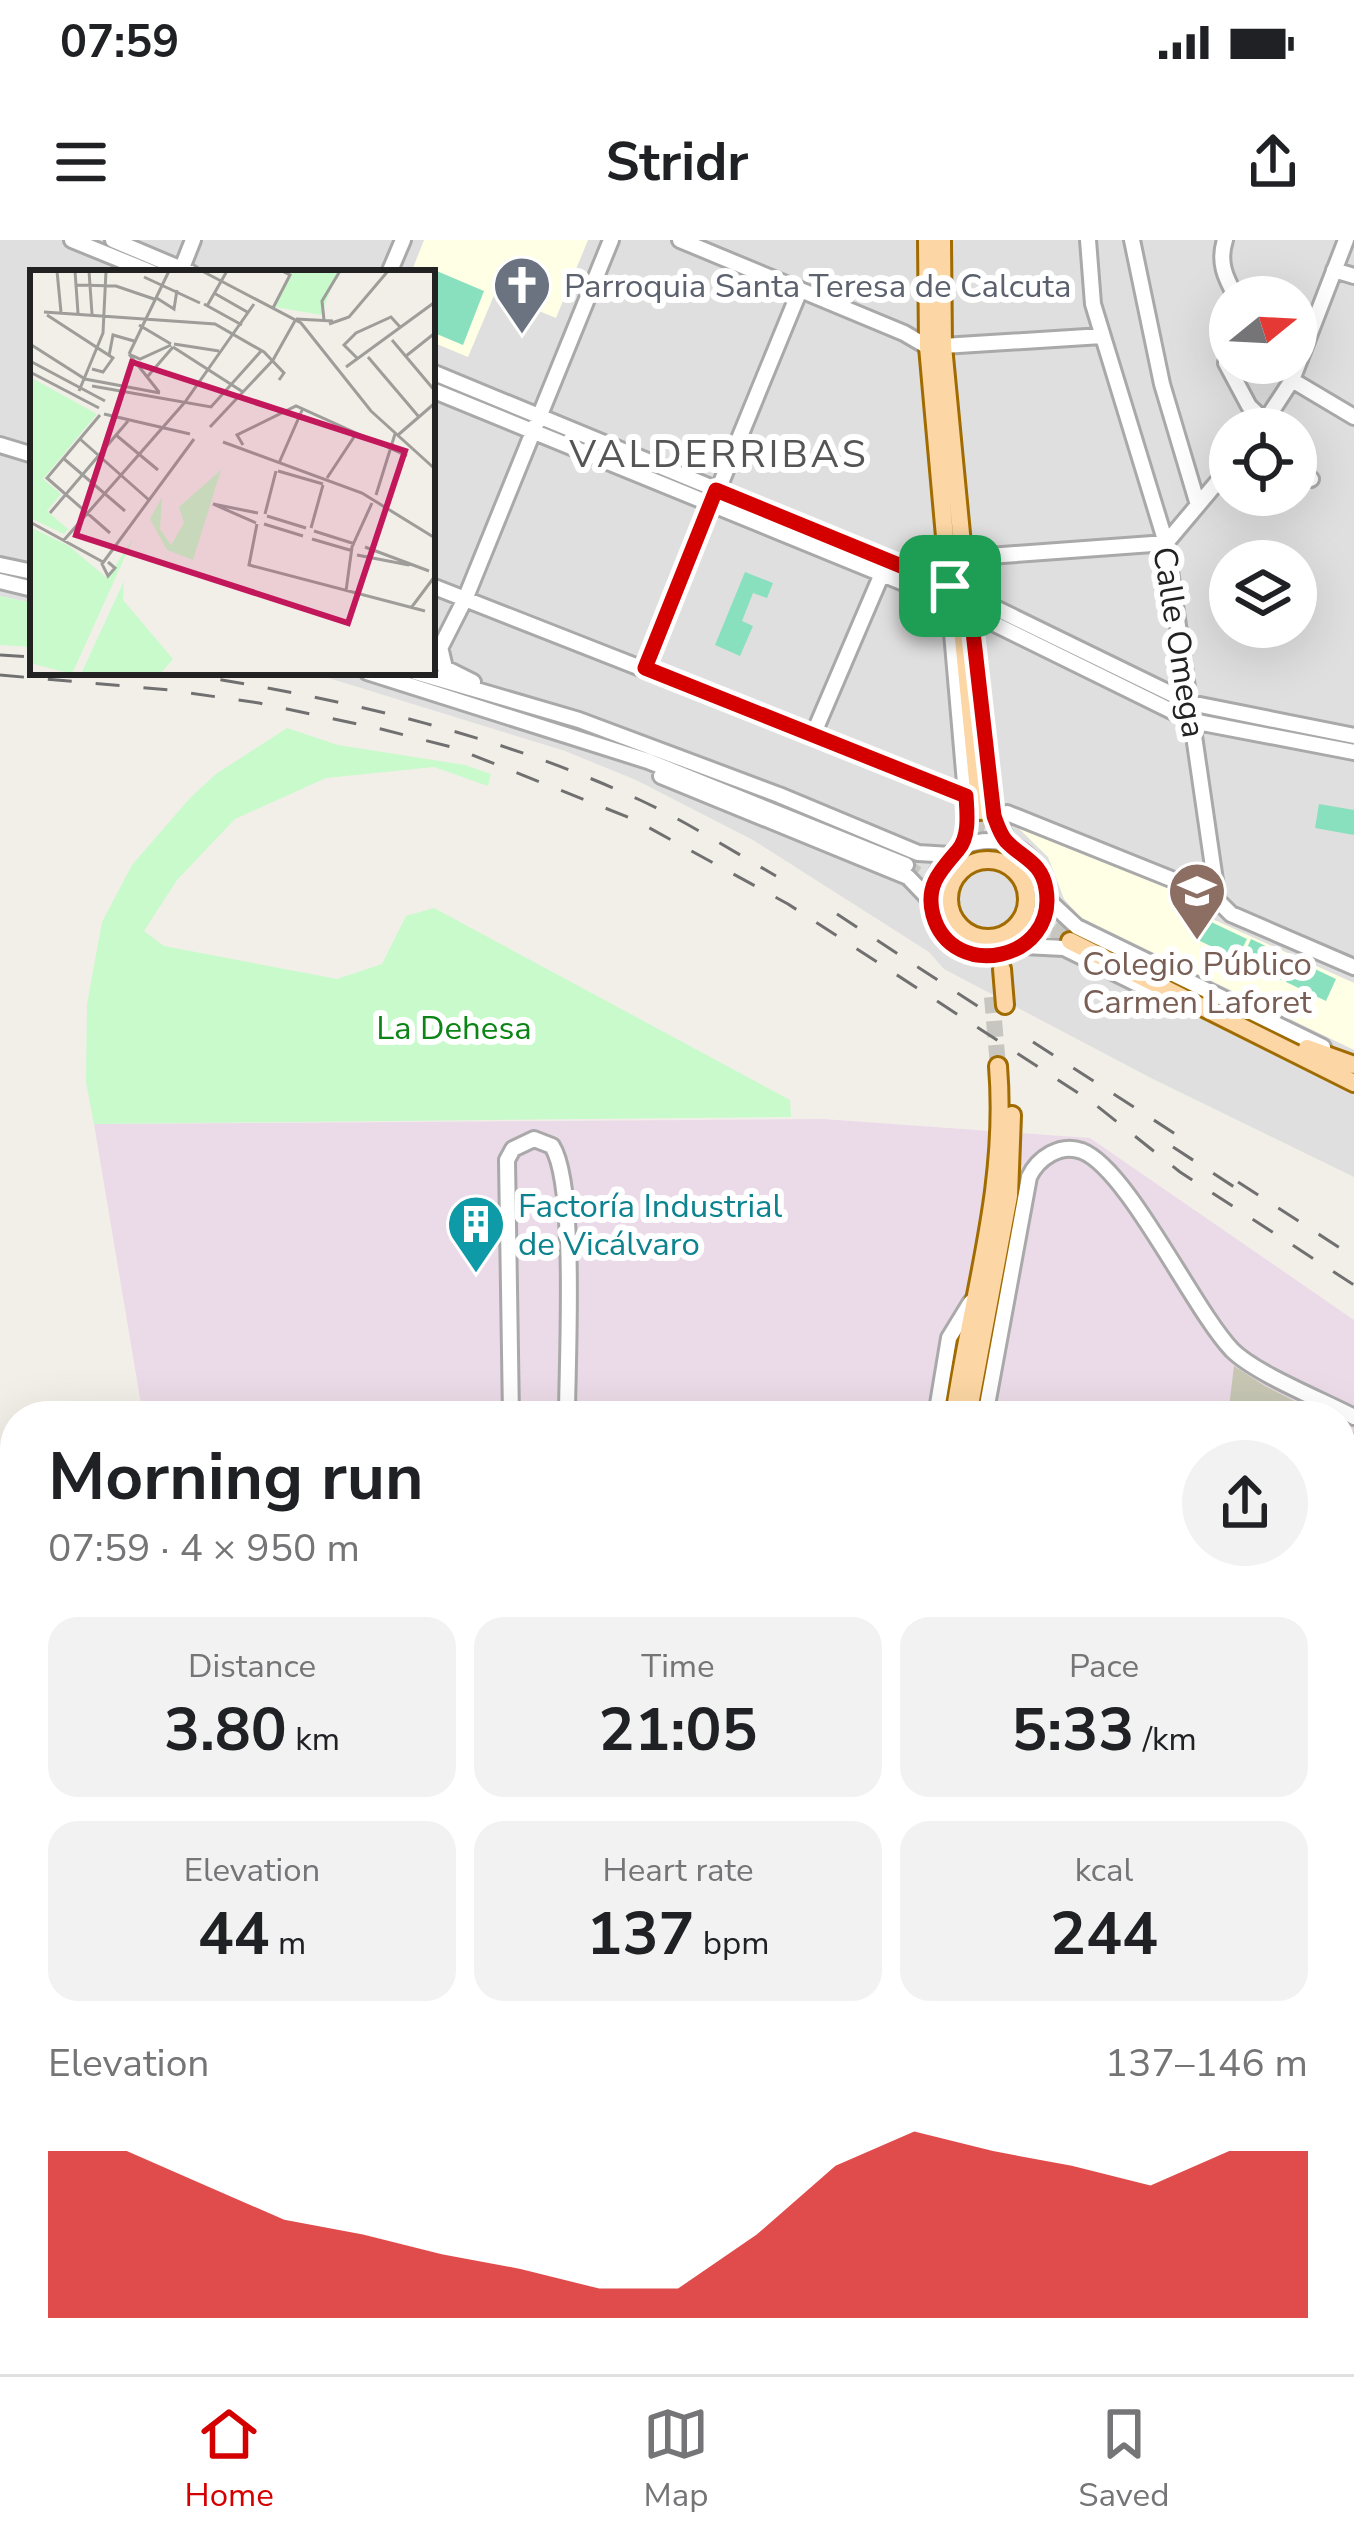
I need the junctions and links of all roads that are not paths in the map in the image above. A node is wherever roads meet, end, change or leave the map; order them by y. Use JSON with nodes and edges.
{"nodes":[{"id":1,"x":72,"y":240,"type":"edge"},
{"id":2,"x":113,"y":240,"type":"edge"},
{"id":3,"x":194,"y":240,"type":"edge"},
{"id":4,"x":403,"y":240,"type":"edge"},
{"id":5,"x":611,"y":240,"type":"edge"},
{"id":6,"x":680,"y":240,"type":"edge"},
{"id":7,"x":927,"y":240,"type":"edge"},
{"id":8,"x":942,"y":240,"type":"edge"},
{"id":9,"x":1088,"y":240,"type":"edge"},
{"id":10,"x":1132,"y":240,"type":"edge"},
{"id":11,"x":1225,"y":240,"type":"edge"},
{"id":12,"x":1346,"y":240,"type":"edge"},
{"id":13,"x":146,"y":270,"type":"edge"},
{"id":14,"x":180,"y":270,"type":"edge"},
{"id":15,"x":185,"y":270,"type":"edge"},
{"id":16,"x":390,"y":270,"type":"edge"},
{"id":17,"x":1334,"y":270,"type":"junction"},
{"id":18,"x":1228,"y":276,"type":"edge"},
{"id":19,"x":1354,"y":276,"type":"edge"},
{"id":20,"x":800,"y":290,"type":"junction"},
{"id":21,"x":1317,"y":315,"type":"edge"},
{"id":22,"x":926,"y":318,"type":"junction"},
{"id":23,"x":904,"y":333,"type":"junction"},
{"id":24,"x":1102,"y":336,"type":"junction"},
{"id":25,"x":935,"y":346,"type":"junction"},
{"id":26,"x":435,"y":373,"type":"edge"},
{"id":27,"x":1299,"y":384,"type":"edge"},
{"id":28,"x":435,"y":391,"type":"edge"},
{"id":29,"x":540,"y":416,"type":"junction"},
{"id":30,"x":1354,"y":417,"type":"edge"},
{"id":31,"x":533,"y":432,"type":"junction"},
{"id":32,"x":0,"y":445,"type":"edge"},
{"id":33,"x":30,"y":453,"type":"edge"},
{"id":34,"x":1209,"y":492,"type":"edge"},
{"id":35,"x":714,"y":498,"type":"junction"},
{"id":36,"x":1198,"y":505,"type":"junction"},
{"id":37,"x":1166,"y":543,"type":"junction"},
{"id":38,"x":989,"y":556,"type":"dead end"},
{"id":39,"x":0,"y":566,"type":"edge"},
{"id":40,"x":30,"y":571,"type":"edge"},
{"id":41,"x":880,"y":576,"type":"junction"},
{"id":42,"x":0,"y":581,"type":"edge"},
{"id":43,"x":435,"y":587,"type":"edge"},
{"id":44,"x":30,"y":588,"type":"edge"},
{"id":45,"x":466,"y":597,"type":"junction"},
{"id":46,"x":959,"y":601,"type":"junction"},
{"id":47,"x":1000,"y":629,"type":"junction"},
{"id":48,"x":437,"y":657,"type":"edge"},
{"id":49,"x":976,"y":663,"type":"junction"},
{"id":50,"x":645,"y":668,"type":"junction"},
{"id":51,"x":380,"y":675,"type":"edge"},
{"id":52,"x":426,"y":675,"type":"edge"},
{"id":53,"x":503,"y":703,"type":"junction"},
{"id":54,"x":1190,"y":703,"type":"junction"},
{"id":55,"x":1192,"y":721,"type":"junction"},
{"id":56,"x":813,"y":735,"type":"junction"},
{"id":57,"x":1354,"y":736,"type":"edge"},
{"id":58,"x":1354,"y":752,"type":"edge"},
{"id":59,"x":966,"y":796,"type":"junction"},
{"id":60,"x":980,"y":812,"type":"tunnel mouth"},
{"id":61,"x":1006,"y":813,"type":"dead end"},
{"id":62,"x":1000,"y":852,"type":"junction"},
{"id":63,"x":960,"y":860,"type":"junction"},
{"id":64,"x":907,"y":862,"type":"tunnel mouth"},
{"id":65,"x":1206,"y":893,"type":"dead end"},
{"id":66,"x":941,"y":897,"type":"junction"},
{"id":67,"x":1037,"y":904,"type":"junction"},
{"id":68,"x":1004,"y":939,"type":"junction"},
{"id":69,"x":1354,"y":968,"type":"edge"},
{"id":70,"x":996,"y":970,"type":"tunnel mouth"},
{"id":71,"x":999,"y":1001,"type":"tunnel mouth"},
{"id":72,"x":1354,"y":1065,"type":"edge"},
{"id":73,"x":1330,"y":1072,"type":"junction"},
{"id":74,"x":1354,"y":1083,"type":"edge"},
{"id":75,"x":975,"y":1296,"type":"junction"},
{"id":76,"x":511,"y":1401,"type":"edge"},
{"id":77,"x":567,"y":1401,"type":"edge"},
{"id":78,"x":939,"y":1401,"type":"edge"},
{"id":79,"x":957,"y":1401,"type":"edge"},
{"id":80,"x":971,"y":1401,"type":"edge"},
{"id":81,"x":988,"y":1401,"type":"edge"},
{"id":82,"x":1324,"y":1401,"type":"edge"}],
"edges":[{"from":1,"to":13,"type":"street"},
{"from":2,"to":14,"type":"street"},
{"from":3,"to":15,"type":"street"},
{"from":4,"to":16,"type":"street"},
{"from":5,"to":29,"type":"street"},
{"from":6,"to":20,"type":"street"},
{"from":7,"to":22,"type":"main road"},
{"from":8,"to":25,"type":"main road"},
{"from":9,"to":24,"type":"street","name":"Calle Omega"},
{"from":10,"to":36,"type":"street"},
{"from":11,"to":18,"type":"street"},
{"from":12,"to":17,"type":"street"},
{"from":17,"to":19,"type":"street"},
{"from":17,"to":21,"type":"street"},
{"from":20,"to":23,"type":"street"},
{"from":20,"to":35,"type":"street"},
{"from":22,"to":23,"type":"street"},
{"from":22,"to":25,"type":"main road"},
{"from":23,"to":25,"type":"street"},
{"from":24,"to":25,"type":"street"},
{"from":24,"to":37,"type":"street","name":"Calle Omega"},
{"from":25,"to":46,"type":"main road"},
{"from":26,"to":29,"type":"street"},
{"from":27,"to":30,"type":"street"},
{"from":28,"to":31,"type":"street"},
{"from":29,"to":31,"type":"street"},
{"from":29,"to":35,"type":"street"},
{"from":31,"to":35,"type":"street"},
{"from":31,"to":45,"type":"street"},
{"from":32,"to":33,"type":"street"},
{"from":34,"to":36,"type":"street"},
{"from":35,"to":41,"type":"street"},
{"from":35,"to":46,"type":"street"},
{"from":35,"to":50,"type":"street"},
{"from":36,"to":37,"type":"street"},
{"from":37,"to":38,"type":"street"},
{"from":37,"to":54,"type":"street","name":"Calle Omega"},
{"from":39,"to":40,"type":"street"},
{"from":41,"to":46,"type":"street"},
{"from":41,"to":56,"type":"street"},
{"from":42,"to":44,"type":"street"},
{"from":43,"to":45,"type":"street"},
{"from":45,"to":48,"type":"street"},
{"from":45,"to":50,"type":"street"},
{"from":46,"to":47,"type":"street"},
{"from":46,"to":49,"type":"street"},
{"from":46,"to":54,"type":"street"},
{"from":46,"to":59,"type":"street"},
{"from":46,"to":60,"type":"main road"},
{"from":47,"to":49,"type":"street"},
{"from":47,"to":55,"type":"street"},
{"from":48,"to":53,"type":"street"},
{"from":49,"to":62,"type":"street"},
{"from":50,"to":56,"type":"street"},
{"from":51,"to":53,"type":"street"},
{"from":52,"to":53,"type":"street"},
{"from":53,"to":63,"type":"street"},
{"from":53,"to":64,"type":"street"},
{"from":53,"to":66,"type":"street"},
{"from":54,"to":55,"type":"street","name":"Calle Omega"},
{"from":54,"to":57,"type":"street"},
{"from":55,"to":58,"type":"street"},
{"from":55,"to":69,"type":"street","name":"Calle Omega"},
{"from":56,"to":59,"type":"street"},
{"from":59,"to":63,"type":"street"},
{"from":61,"to":65,"type":"street"},
{"from":62,"to":63,"type":"main road"},
{"from":62,"to":67,"type":"main road"},
{"from":63,"to":66,"type":"main road"},
{"from":66,"to":68,"type":"main road"},
{"from":66,"to":68,"type":"street"},
{"from":67,"to":68,"type":"main road"},
{"from":67,"to":72,"type":"street"},
{"from":68,"to":73,"type":"street"},
{"from":70,"to":71,"type":"main road"},
{"from":72,"to":73,"type":"main road"},
{"from":73,"to":74,"type":"main road"},
{"from":75,"to":78,"type":"street"},
{"from":75,"to":79,"type":"main road"},
{"from":75,"to":80,"type":"main road"},
{"from":76,"to":77,"type":"street"},
{"from":81,"to":82,"type":"street"}]}
